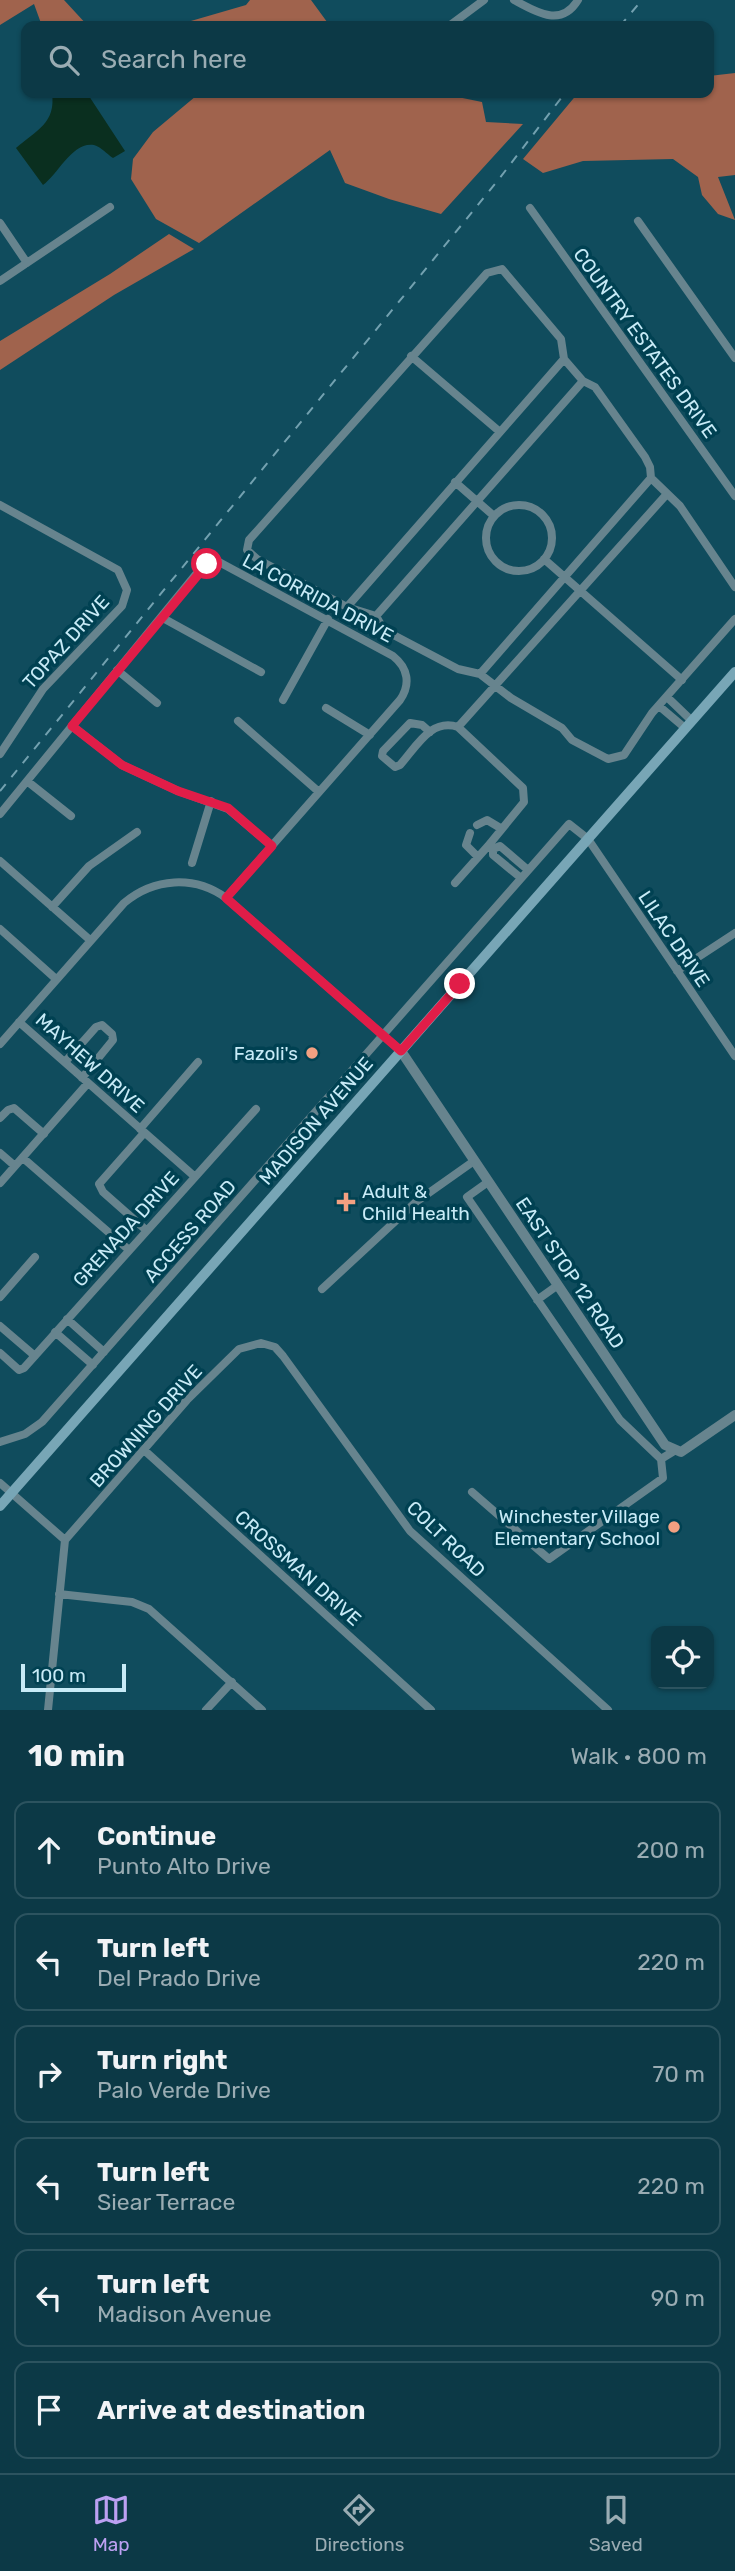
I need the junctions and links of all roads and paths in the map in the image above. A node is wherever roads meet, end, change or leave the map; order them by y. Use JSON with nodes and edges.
{"nodes":[{"id":1,"x":484,"y":0,"type":"edge"},
{"id":2,"x":514,"y":0,"type":"edge"},
{"id":3,"x":578,"y":0,"type":"edge"},
{"id":4,"x":456,"y":21,"type":"edge"},
{"id":5,"x":110,"y":207,"type":"dead end"},
{"id":6,"x":530,"y":208,"type":"dead end"},
{"id":7,"x":638,"y":221,"type":"dead end"},
{"id":8,"x":0,"y":223,"type":"edge"},
{"id":9,"x":27,"y":263,"type":"junction"},
{"id":10,"x":0,"y":281,"type":"edge"},
{"id":11,"x":411,"y":356,"type":"junction"},
{"id":12,"x":735,"y":358,"type":"edge"},
{"id":13,"x":564,"y":359,"type":"junction"},
{"id":14,"x":583,"y":380,"type":"junction"},
{"id":15,"x":500,"y":432,"type":"junction"},
{"id":16,"x":651,"y":478,"type":"junction"},
{"id":17,"x":455,"y":482,"type":"junction"},
{"id":18,"x":666,"y":495,"type":"junction"},
{"id":19,"x":735,"y":496,"type":"edge"},
{"id":20,"x":477,"y":500,"type":"junction"},
{"id":21,"x":0,"y":505,"type":"edge"},
{"id":22,"x":494,"y":516,"type":"junction"},
{"id":23,"x":544,"y":559,"type":"junction"},
{"id":24,"x":564,"y":577,"type":"junction"},
{"id":25,"x":735,"y":587,"type":"edge"},
{"id":26,"x":581,"y":592,"type":"junction"},
{"id":27,"x":347,"y":607,"type":"junction"},
{"id":28,"x":376,"y":616,"type":"junction"},
{"id":29,"x":161,"y":617,"type":"junction"},
{"id":30,"x":328,"y":619,"type":"junction"},
{"id":31,"x":735,"y":619,"type":"edge"},
{"id":32,"x":117,"y":670,"type":"junction"},
{"id":33,"x":261,"y":672,"type":"dead end"},
{"id":34,"x":735,"y":672,"type":"edge"},
{"id":35,"x":480,"y":674,"type":"junction"},
{"id":36,"x":682,"y":680,"type":"junction"},
{"id":37,"x":497,"y":687,"type":"junction"},
{"id":38,"x":667,"y":696,"type":"junction"},
{"id":39,"x":283,"y":700,"type":"dead end"},
{"id":40,"x":157,"y":702,"type":"dead end"},
{"id":41,"x":659,"y":706,"type":"junction"},
{"id":42,"x":326,"y":708,"type":"dead end"},
{"id":43,"x":238,"y":720,"type":"dead end"},
{"id":44,"x":688,"y":724,"type":"junction"},
{"id":45,"x":72,"y":726,"type":"junction"},
{"id":46,"x":458,"y":727,"type":"junction"},
{"id":47,"x":430,"y":732,"type":"junction"},
{"id":48,"x":370,"y":735,"type":"junction"},
{"id":49,"x":0,"y":754,"type":"edge"},
{"id":50,"x":27,"y":780,"type":"junction"},
{"id":51,"x":319,"y":792,"type":"junction"},
{"id":52,"x":211,"y":801,"type":"junction"},
{"id":53,"x":0,"y":814,"type":"edge"},
{"id":54,"x":71,"y":816,"type":"dead end"},
{"id":55,"x":477,"y":825,"type":"dead end"},
{"id":56,"x":502,"y":829,"type":"junction"},
{"id":57,"x":137,"y":832,"type":"dead end"},
{"id":58,"x":470,"y":833,"type":"dead end"},
{"id":59,"x":588,"y":839,"type":"junction"},
{"id":60,"x":272,"y":846,"type":"junction"},
{"id":61,"x":490,"y":848,"type":"junction"},
{"id":62,"x":478,"y":857,"type":"junction"},
{"id":63,"x":0,"y":861,"type":"edge"},
{"id":64,"x":192,"y":863,"type":"dead end"},
{"id":65,"x":528,"y":870,"type":"junction"},
{"id":66,"x":521,"y":878,"type":"junction"},
{"id":67,"x":455,"y":883,"type":"dead end"},
{"id":68,"x":226,"y":898,"type":"junction"},
{"id":69,"x":52,"y":907,"type":"junction"},
{"id":70,"x":0,"y":929,"type":"edge"},
{"id":71,"x":735,"y":933,"type":"edge"},
{"id":72,"x":90,"y":940,"type":"junction"},
{"id":73,"x":677,"y":971,"type":"junction"},
{"id":74,"x":56,"y":979,"type":"junction"},
{"id":75,"x":19,"y":1022,"type":"junction"},
{"id":76,"x":383,"y":1036,"type":"junction"},
{"id":77,"x":1,"y":1042,"type":"edge"},
{"id":78,"x":401,"y":1051,"type":"junction"},
{"id":79,"x":735,"y":1056,"type":"edge"},
{"id":80,"x":65,"y":1062,"type":"junction"},
{"id":81,"x":198,"y":1062,"type":"dead end"},
{"id":82,"x":85,"y":1081,"type":"junction"},
{"id":83,"x":256,"y":1109,"type":"dead end"},
{"id":84,"x":0,"y":1118,"type":"edge"},
{"id":85,"x":142,"y":1131,"type":"junction"},
{"id":86,"x":44,"y":1134,"type":"junction"},
{"id":87,"x":0,"y":1153,"type":"edge"},
{"id":88,"x":23,"y":1158,"type":"junction"},
{"id":89,"x":474,"y":1161,"type":"junction"},
{"id":90,"x":15,"y":1166,"type":"junction"},
{"id":91,"x":194,"y":1176,"type":"junction"},
{"id":92,"x":488,"y":1182,"type":"junction"},
{"id":93,"x":0,"y":1183,"type":"edge"},
{"id":94,"x":146,"y":1230,"type":"junction"},
{"id":95,"x":129,"y":1250,"type":"junction"},
{"id":96,"x":36,"y":1257,"type":"dead end"},
{"id":97,"x":558,"y":1285,"type":"junction"},
{"id":98,"x":322,"y":1289,"type":"dead end"},
{"id":99,"x":0,"y":1297,"type":"edge"},
{"id":100,"x":537,"y":1300,"type":"junction"},
{"id":101,"x":67,"y":1319,"type":"junction"},
{"id":102,"x":1,"y":1329,"type":"edge"},
{"id":103,"x":55,"y":1332,"type":"junction"},
{"id":104,"x":258,"y":1342,"type":"joint"},
{"id":105,"x":104,"y":1352,"type":"junction"},
{"id":106,"x":0,"y":1353,"type":"edge"},
{"id":107,"x":35,"y":1356,"type":"junction"},
{"id":108,"x":93,"y":1365,"type":"junction"},
{"id":109,"x":735,"y":1415,"type":"edge"},
{"id":110,"x":0,"y":1442,"type":"edge"},
{"id":111,"x":144,"y":1450,"type":"junction"},
{"id":112,"x":674,"y":1451,"type":"junction"},
{"id":113,"x":661,"y":1459,"type":"junction"},
{"id":114,"x":0,"y":1483,"type":"edge"},
{"id":115,"x":472,"y":1492,"type":"dead end"},
{"id":116,"x":11,"y":1493,"type":"junction"},
{"id":117,"x":0,"y":1506,"type":"edge"},
{"id":118,"x":65,"y":1540,"type":"junction"},
{"id":119,"x":60,"y":1594,"type":"junction"},
{"id":120,"x":232,"y":1682,"type":"junction"},
{"id":121,"x":48,"y":1710,"type":"edge"},
{"id":122,"x":206,"y":1710,"type":"edge"},
{"id":123,"x":262,"y":1710,"type":"edge"},
{"id":124,"x":430,"y":1710,"type":"edge"},
{"id":125,"x":608,"y":1710,"type":"edge"}],
"edges":[{"from":1,"to":4,"type":"street"},
{"from":2,"to":3,"type":"street"},
{"from":5,"to":9,"type":"street"},
{"from":6,"to":19,"type":"street","name":"COUNTRY ESTATES DRIVE"},
{"from":7,"to":12,"type":"street"},
{"from":8,"to":9,"type":"street"},
{"from":9,"to":10,"type":"street"},
{"from":11,"to":13,"type":"street"},
{"from":11,"to":15,"type":"street"},
{"from":11,"to":27,"type":"street"},
{"from":13,"to":14,"type":"street"},
{"from":13,"to":15,"type":"street"},
{"from":14,"to":16,"type":"street"},
{"from":14,"to":20,"type":"street"},
{"from":15,"to":17,"type":"street"},
{"from":16,"to":18,"type":"street"},
{"from":16,"to":24,"type":"street"},
{"from":17,"to":20,"type":"street"},
{"from":17,"to":27,"type":"street"},
{"from":18,"to":25,"type":"street"},
{"from":18,"to":26,"type":"street"},
{"from":20,"to":22,"type":"street"},
{"from":20,"to":28,"type":"street"},
{"from":21,"to":49,"type":"street","name":"TOPAZ DRIVE"},
{"from":22,"to":23,"type":"street"},
{"from":22,"to":23,"type":"street"},
{"from":23,"to":24,"type":"street"},
{"from":24,"to":26,"type":"street"},
{"from":24,"to":35,"type":"street"},
{"from":26,"to":36,"type":"street"},
{"from":26,"to":37,"type":"street"},
{"from":27,"to":28,"type":"street"},
{"from":28,"to":35,"type":"street"},
{"from":29,"to":30,"type":"street","name":"LA CORRIDA DRIVE"},
{"from":29,"to":32,"type":"street"},
{"from":29,"to":33,"type":"street"},
{"from":30,"to":39,"type":"street"},
{"from":30,"to":48,"type":"street","name":"LA CORRIDA DRIVE"},
{"from":31,"to":36,"type":"street"},
{"from":32,"to":40,"type":"street"},
{"from":32,"to":45,"type":"street"},
{"from":34,"to":44,"type":"main road","name":"MADISON AVENUE"},
{"from":35,"to":37,"type":"street"},
{"from":36,"to":38,"type":"street"},
{"from":37,"to":41,"type":"street"},
{"from":37,"to":46,"type":"street"},
{"from":38,"to":41,"type":"street"},
{"from":38,"to":44,"type":"street"},
{"from":41,"to":44,"type":"street"},
{"from":42,"to":48,"type":"street"},
{"from":43,"to":51,"type":"street"},
{"from":44,"to":59,"type":"main road","name":"MADISON AVENUE"},
{"from":45,"to":50,"type":"street"},
{"from":45,"to":52,"type":"street"},
{"from":46,"to":47,"type":"street"},
{"from":46,"to":56,"type":"street"},
{"from":47,"to":47,"type":"street"},
{"from":48,"to":51,"type":"street"},
{"from":50,"to":53,"type":"street"},
{"from":50,"to":54,"type":"street"},
{"from":51,"to":60,"type":"street"},
{"from":52,"to":60,"type":"street"},
{"from":52,"to":64,"type":"street"},
{"from":55,"to":56,"type":"street"},
{"from":56,"to":61,"type":"street"},
{"from":57,"to":69,"type":"street"},
{"from":58,"to":62,"type":"street"},
{"from":59,"to":65,"type":"street","name":"ACCESS ROAD"},
{"from":59,"to":73,"type":"street","name":"LILAC DRIVE"},
{"from":59,"to":78,"type":"main road","name":"MADISON AVENUE"},
{"from":60,"to":68,"type":"street"},
{"from":61,"to":62,"type":"street"},
{"from":61,"to":65,"type":"street"},
{"from":61,"to":66,"type":"street"},
{"from":62,"to":67,"type":"street"},
{"from":63,"to":69,"type":"street"},
{"from":65,"to":66,"type":"street","name":"ACCESS ROAD"},
{"from":66,"to":76,"type":"street","name":"ACCESS ROAD"},
{"from":68,"to":72,"type":"street"},
{"from":68,"to":76,"type":"street"},
{"from":69,"to":72,"type":"street"},
{"from":70,"to":74,"type":"street"},
{"from":71,"to":73,"type":"street"},
{"from":72,"to":74,"type":"street"},
{"from":73,"to":79,"type":"street","name":"LILAC DRIVE"},
{"from":74,"to":75,"type":"street"},
{"from":75,"to":77,"type":"street"},
{"from":75,"to":80,"type":"street","name":"MAYHEW DRIVE"},
{"from":76,"to":78,"type":"street"},
{"from":76,"to":105,"type":"street","name":"ACCESS ROAD"},
{"from":78,"to":89,"type":"street","name":"EAST STOP 12 ROAD"},
{"from":78,"to":116,"type":"main road","name":"MADISON AVENUE"},
{"from":80,"to":82,"type":"street","name":"MAYHEW DRIVE"},
{"from":80,"to":82,"type":"street"},
{"from":81,"to":85,"type":"street","name":"MAYHEW DRIVE"},
{"from":82,"to":85,"type":"street","name":"MAYHEW DRIVE"},
{"from":82,"to":86,"type":"street"},
{"from":83,"to":91,"type":"street","name":"GRENADA DRIVE"},
{"from":84,"to":86,"type":"street"},
{"from":85,"to":91,"type":"street","name":"MAYHEW DRIVE"},
{"from":85,"to":94,"type":"street"},
{"from":86,"to":88,"type":"street"},
{"from":87,"to":90,"type":"street"},
{"from":88,"to":90,"type":"street"},
{"from":88,"to":95,"type":"street"},
{"from":89,"to":92,"type":"street","name":"EAST STOP 12 ROAD"},
{"from":89,"to":98,"type":"street"},
{"from":90,"to":93,"type":"street"},
{"from":91,"to":94,"type":"street","name":"GRENADA DRIVE"},
{"from":92,"to":97,"type":"street","name":"EAST STOP 12 ROAD"},
{"from":92,"to":100,"type":"street"},
{"from":94,"to":95,"type":"street","name":"GRENADA DRIVE"},
{"from":95,"to":101,"type":"street","name":"GRENADA DRIVE"},
{"from":96,"to":99,"type":"street"},
{"from":97,"to":100,"type":"street"},
{"from":97,"to":112,"type":"street","name":"EAST STOP 12 ROAD"},
{"from":100,"to":113,"type":"street"},
{"from":101,"to":103,"type":"street","name":"GRENADA DRIVE"},
{"from":101,"to":105,"type":"street"},
{"from":102,"to":107,"type":"street"},
{"from":103,"to":107,"type":"street","name":"GRENADA DRIVE"},
{"from":103,"to":108,"type":"street"},
{"from":104,"to":111,"type":"street","name":"BROWNING DRIVE"},
{"from":104,"to":125,"type":"street","name":"COLT ROAD"},
{"from":105,"to":108,"type":"street","name":"ACCESS ROAD"},
{"from":106,"to":107,"type":"street","name":"GRENADA DRIVE"},
{"from":108,"to":110,"type":"street","name":"ACCESS ROAD"},
{"from":109,"to":112,"type":"street"},
{"from":111,"to":118,"type":"street","name":"BROWNING DRIVE"},
{"from":111,"to":124,"type":"street","name":"CROSSMAN DRIVE"},
{"from":112,"to":113,"type":"street"},
{"from":113,"to":115,"type":"street"},
{"from":114,"to":116,"type":"street"},
{"from":116,"to":117,"type":"main road","name":"MADISON AVENUE"},
{"from":116,"to":118,"type":"street"},
{"from":118,"to":119,"type":"street"},
{"from":119,"to":120,"type":"street"},
{"from":119,"to":121,"type":"street"},
{"from":120,"to":122,"type":"street"},
{"from":120,"to":123,"type":"street"}]}
